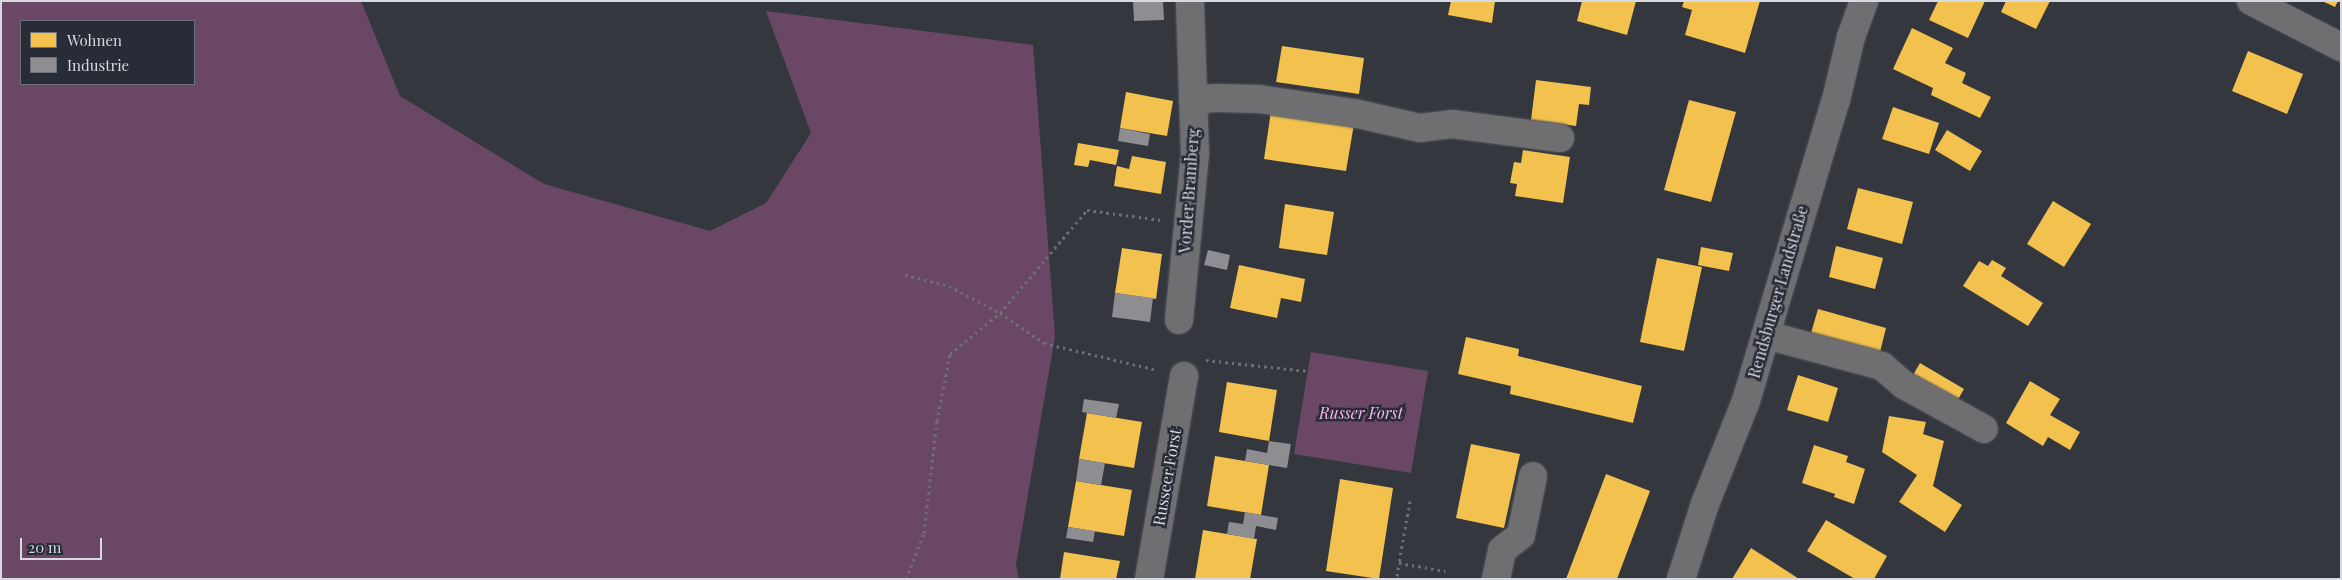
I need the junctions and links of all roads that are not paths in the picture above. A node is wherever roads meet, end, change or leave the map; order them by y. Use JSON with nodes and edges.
{"nodes":[{"id":1,"x":1190,"y":1,"type":"edge"},
{"id":2,"x":1864,"y":1,"type":"edge"},
{"id":3,"x":2251,"y":1,"type":"edge"},
{"id":4,"x":2341,"y":47,"type":"edge"},
{"id":5,"x":1193,"y":100,"type":"junction"},
{"id":6,"x":1560,"y":138,"type":"dead end"},
{"id":7,"x":1180,"y":320,"type":"dead end"},
{"id":8,"x":1766,"y":335,"type":"junction"},
{"id":9,"x":1194,"y":368,"type":"road end"},
{"id":10,"x":1984,"y":430,"type":"dead end"},
{"id":11,"x":1533,"y":476,"type":"dead end"},
{"id":12,"x":1149,"y":579,"type":"edge"},
{"id":13,"x":1496,"y":579,"type":"edge"},
{"id":14,"x":1681,"y":579,"type":"edge"}],
"edges":[{"from":1,"to":5,"type":"street","name":"Vorder Bramberg"},
{"from":2,"to":8,"type":"street","name":"Rendsburger Landstraße"},
{"from":3,"to":4,"type":"street"},
{"from":5,"to":6,"type":"street"},
{"from":5,"to":7,"type":"street","name":"Vorder Bramberg"},
{"from":8,"to":10,"type":"street"},
{"from":8,"to":14,"type":"street","name":"Rendsburger Landstraße"},
{"from":9,"to":12,"type":"street","name":"Russeer Forst"},
{"from":11,"to":13,"type":"street"}]}
